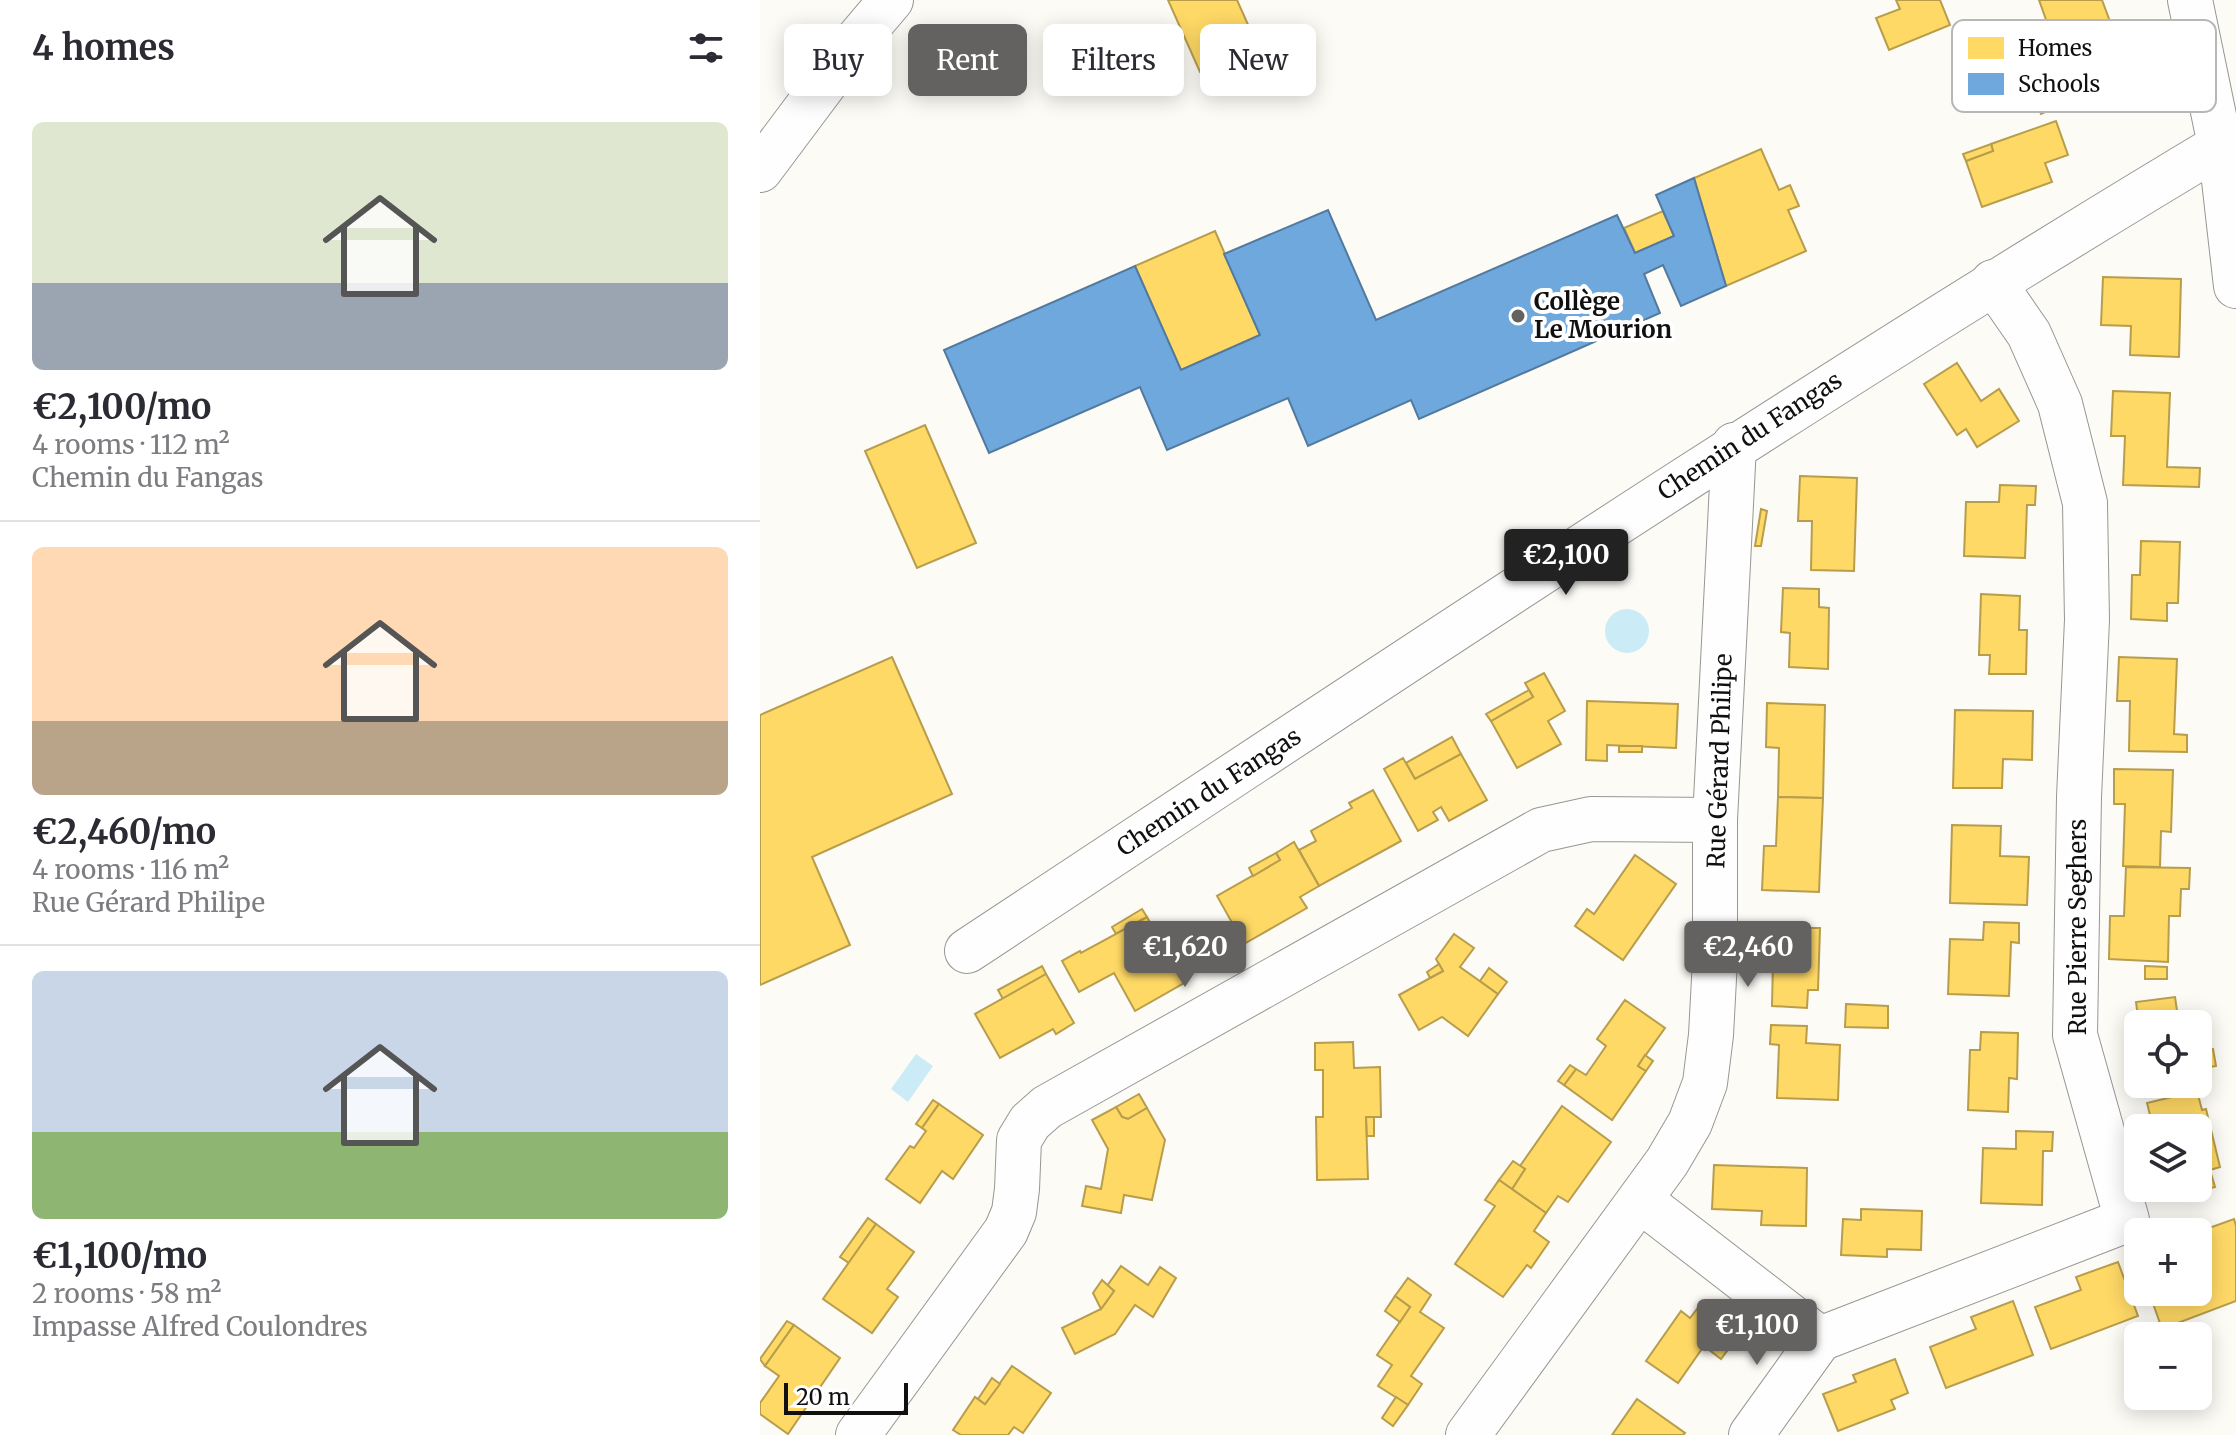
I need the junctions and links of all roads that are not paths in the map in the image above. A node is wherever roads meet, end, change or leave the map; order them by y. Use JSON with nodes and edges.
{"nodes":[{"id":1,"x":891,"y":0,"type":"edge"},
{"id":2,"x":2190,"y":0,"type":"edge"},
{"id":3,"x":2195,"y":20,"type":"edge"},
{"id":4,"x":2216,"y":96,"type":"edge"},
{"id":5,"x":2228,"y":140,"type":"edge"},
{"id":6,"x":760,"y":170,"type":"edge"},
{"id":7,"x":1993,"y":282,"type":"junction"},
{"id":8,"x":2236,"y":286,"type":"edge"},
{"id":9,"x":1734,"y":445,"type":"junction"},
{"id":10,"x":1715,"y":820,"type":"junction"},
{"id":11,"x":967,"y":951,"type":"dead end"},
{"id":12,"x":1640,"y":1200,"type":"junction"},
{"id":13,"x":1820,"y":1339,"type":"junction"},
{"id":14,"x":858,"y":1435,"type":"edge"},
{"id":15,"x":1468,"y":1435,"type":"edge"},
{"id":16,"x":1751,"y":1435,"type":"edge"}],
"edges":[{"from":1,"to":6,"type":"street"},
{"from":2,"to":3,"type":"street"},
{"from":4,"to":5,"type":"street"},
{"from":5,"to":7,"type":"street","name":"Chemin du Fangas"},
{"from":5,"to":8,"type":"street"},
{"from":7,"to":9,"type":"street","name":"Chemin du Fangas"},
{"from":7,"to":13,"type":"street","name":"Rue Pierre Seghers"},
{"from":9,"to":10,"type":"street","name":"Rue Gérard Philipe"},
{"from":9,"to":11,"type":"street","name":"Chemin du Fangas"},
{"from":10,"to":12,"type":"street","name":"Rue Gérard Philipe"},
{"from":10,"to":14,"type":"street"},
{"from":12,"to":13,"type":"street"},
{"from":12,"to":15,"type":"street","name":"Rue Gérard Philipe"},
{"from":13,"to":16,"type":"street"}]}
